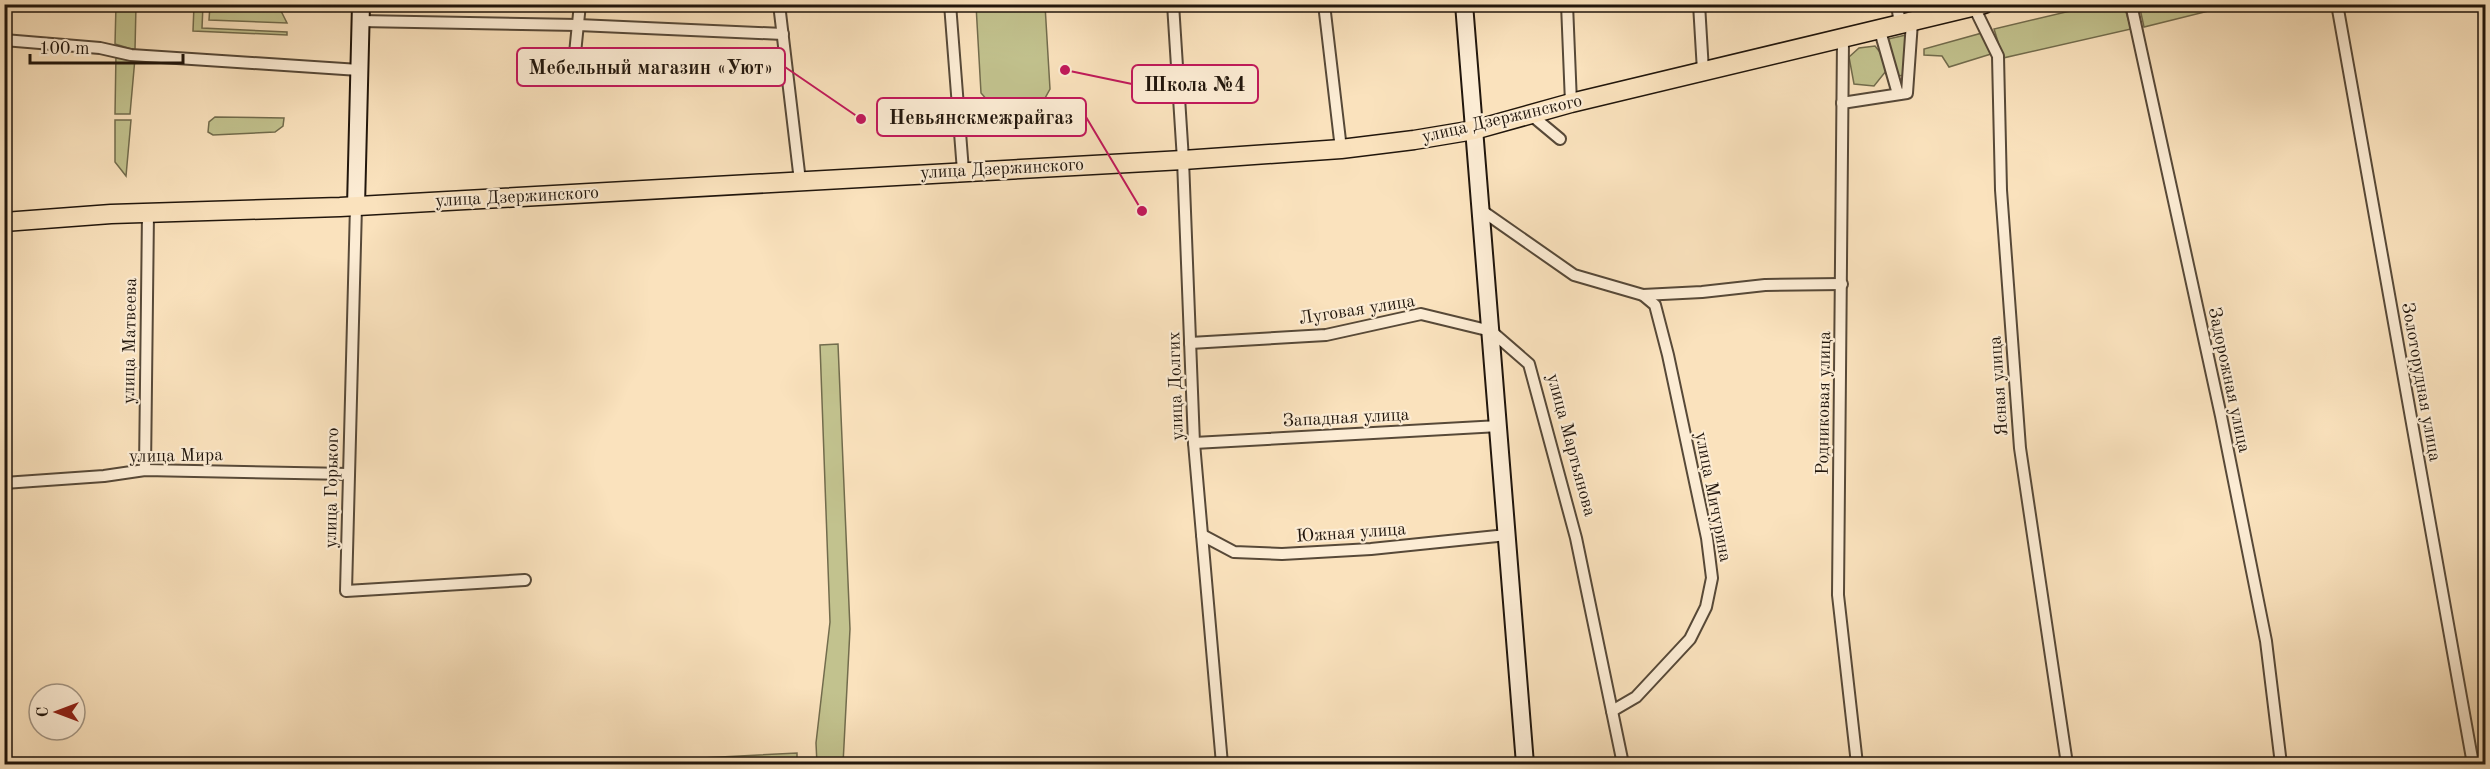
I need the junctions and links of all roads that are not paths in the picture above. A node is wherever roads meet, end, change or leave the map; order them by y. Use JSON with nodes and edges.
{"nodes":[{"id":1,"x":580,"y":4,"type":"edge"},
{"id":2,"x":779,"y":4,"type":"edge"},
{"id":3,"x":950,"y":4,"type":"edge"},
{"id":4,"x":1173,"y":4,"type":"edge"},
{"id":5,"x":1324,"y":4,"type":"edge"},
{"id":6,"x":1464,"y":4,"type":"edge"},
{"id":7,"x":1567,"y":4,"type":"edge"},
{"id":8,"x":1699,"y":4,"type":"edge"},
{"id":9,"x":1897,"y":4,"type":"edge"},
{"id":10,"x":2132,"y":4,"type":"edge"},
{"id":11,"x":2337,"y":4,"type":"edge"},
{"id":12,"x":1979,"y":6,"type":"edge"},
{"id":13,"x":361,"y":13,"type":"edge"},
{"id":14,"x":1906,"y":24,"type":"junction"},
{"id":15,"x":578,"y":25,"type":"junction"},
{"id":16,"x":1880,"y":31,"type":"junction"},
{"id":17,"x":783,"y":34,"type":"junction"},
{"id":18,"x":4,"y":40,"type":"edge"},
{"id":19,"x":1843,"y":40,"type":"junction"},
{"id":20,"x":359,"y":70,"type":"junction"},
{"id":21,"x":1703,"y":71,"type":"junction"},
{"id":22,"x":573,"y":73,"type":"dead end"},
{"id":23,"x":1898,"y":94,"type":"junction"},
{"id":24,"x":1571,"y":103,"type":"junction"},
{"id":25,"x":1842,"y":103,"type":"junction"},
{"id":26,"x":1530,"y":114,"type":"junction"},
{"id":27,"x":1474,"y":130,"type":"junction"},
{"id":28,"x":1560,"y":139,"type":"dead end"},
{"id":29,"x":1341,"y":149,"type":"junction"},
{"id":30,"x":1183,"y":160,"type":"junction"},
{"id":31,"x":963,"y":171,"type":"junction"},
{"id":32,"x":800,"y":181,"type":"junction"},
{"id":33,"x":356,"y":206,"type":"junction"},
{"id":34,"x":1481,"y":210,"type":"junction"},
{"id":35,"x":147,"y":213,"type":"junction"},
{"id":36,"x":4,"y":222,"type":"edge"},
{"id":37,"x":1842,"y":284,"type":"junction"},
{"id":38,"x":1643,"y":295,"type":"junction"},
{"id":39,"x":1491,"y":331,"type":"junction"},
{"id":40,"x":1190,"y":343,"type":"junction"},
{"id":41,"x":1499,"y":426,"type":"junction"},
{"id":42,"x":1194,"y":443,"type":"junction"},
{"id":43,"x":145,"y":470,"type":"junction"},
{"id":44,"x":349,"y":474,"type":"junction"},
{"id":45,"x":4,"y":483,"type":"edge"},
{"id":46,"x":1202,"y":535,"type":"junction"},
{"id":47,"x":1507,"y":535,"type":"junction"},
{"id":48,"x":525,"y":580,"type":"dead end"},
{"id":49,"x":1612,"y":711,"type":"junction"},
{"id":50,"x":1222,"y":765,"type":"edge"},
{"id":51,"x":1525,"y":765,"type":"edge"},
{"id":52,"x":1623,"y":765,"type":"edge"},
{"id":53,"x":1857,"y":765,"type":"edge"},
{"id":54,"x":2067,"y":765,"type":"edge"},
{"id":55,"x":2281,"y":765,"type":"edge"},
{"id":56,"x":2472,"y":765,"type":"edge"}],
"edges":[{"from":1,"to":15,"type":"street"},
{"from":2,"to":17,"type":"street"},
{"from":3,"to":31,"type":"street"},
{"from":4,"to":30,"type":"street","name":"улица Долгих"},
{"from":5,"to":29,"type":"street"},
{"from":6,"to":27,"type":"main road"},
{"from":7,"to":24,"type":"street"},
{"from":8,"to":21,"type":"street"},
{"from":9,"to":14,"type":"street"},
{"from":10,"to":55,"type":"street","name":"Задорожная улица"},
{"from":11,"to":56,"type":"street","name":"Золоторудная улица"},
{"from":12,"to":14,"type":"main road","name":"улица Дзержинского"},
{"from":12,"to":54,"type":"street","name":"Ясная улица"},
{"from":13,"to":15,"type":"street"},
{"from":13,"to":20,"type":"main road"},
{"from":14,"to":16,"type":"main road","name":"улица Дзержинского"},
{"from":14,"to":23,"type":"street"},
{"from":15,"to":17,"type":"street"},
{"from":15,"to":22,"type":"street"},
{"from":16,"to":19,"type":"main road","name":"улица Дзержинского"},
{"from":16,"to":23,"type":"street"},
{"from":17,"to":32,"type":"street"},
{"from":18,"to":20,"type":"street"},
{"from":19,"to":21,"type":"main road","name":"улица Дзержинского"},
{"from":19,"to":25,"type":"street","name":"Родниковая улица"},
{"from":20,"to":33,"type":"main road"},
{"from":21,"to":24,"type":"main road","name":"улица Дзержинского"},
{"from":23,"to":25,"type":"street"},
{"from":24,"to":26,"type":"main road","name":"улица Дзержинского"},
{"from":25,"to":37,"type":"street","name":"Родниковая улица"},
{"from":26,"to":27,"type":"main road","name":"улица Дзержинского"},
{"from":26,"to":28,"type":"street"},
{"from":27,"to":29,"type":"main road","name":"улица Дзержинского"},
{"from":27,"to":34,"type":"main road"},
{"from":29,"to":30,"type":"main road","name":"улица Дзержинского"},
{"from":30,"to":31,"type":"main road","name":"улица Дзержинского"},
{"from":30,"to":40,"type":"street","name":"улица Долгих"},
{"from":31,"to":32,"type":"main road","name":"улица Дзержинского"},
{"from":32,"to":33,"type":"main road","name":"улица Дзержинского"},
{"from":33,"to":35,"type":"main road","name":"улица Дзержинского"},
{"from":33,"to":44,"type":"street","name":"улица Горького"},
{"from":34,"to":38,"type":"street"},
{"from":34,"to":39,"type":"main road"},
{"from":35,"to":36,"type":"main road","name":"улица Дзержинского"},
{"from":35,"to":43,"type":"street","name":"улица Матвеева"},
{"from":37,"to":38,"type":"street"},
{"from":37,"to":53,"type":"street","name":"Родниковая улица"},
{"from":38,"to":49,"type":"street","name":"улица Мичурина"},
{"from":39,"to":40,"type":"street","name":"Луговая улица"},
{"from":39,"to":41,"type":"main road"},
{"from":39,"to":49,"type":"street","name":"улица Мартьянова"},
{"from":40,"to":42,"type":"street","name":"улица Долгих"},
{"from":41,"to":42,"type":"street","name":"Западная улица"},
{"from":41,"to":47,"type":"main road"},
{"from":42,"to":46,"type":"street","name":"улица Долгих"},
{"from":43,"to":44,"type":"street","name":"улица Мира"},
{"from":43,"to":45,"type":"street","name":"улица Мира"},
{"from":44,"to":48,"type":"street","name":"улица Горького"},
{"from":46,"to":47,"type":"street","name":"Южная улица"},
{"from":46,"to":50,"type":"street","name":"улица Долгих"},
{"from":47,"to":51,"type":"main road"},
{"from":49,"to":52,"type":"street","name":"улица Мартьянова"}]}
